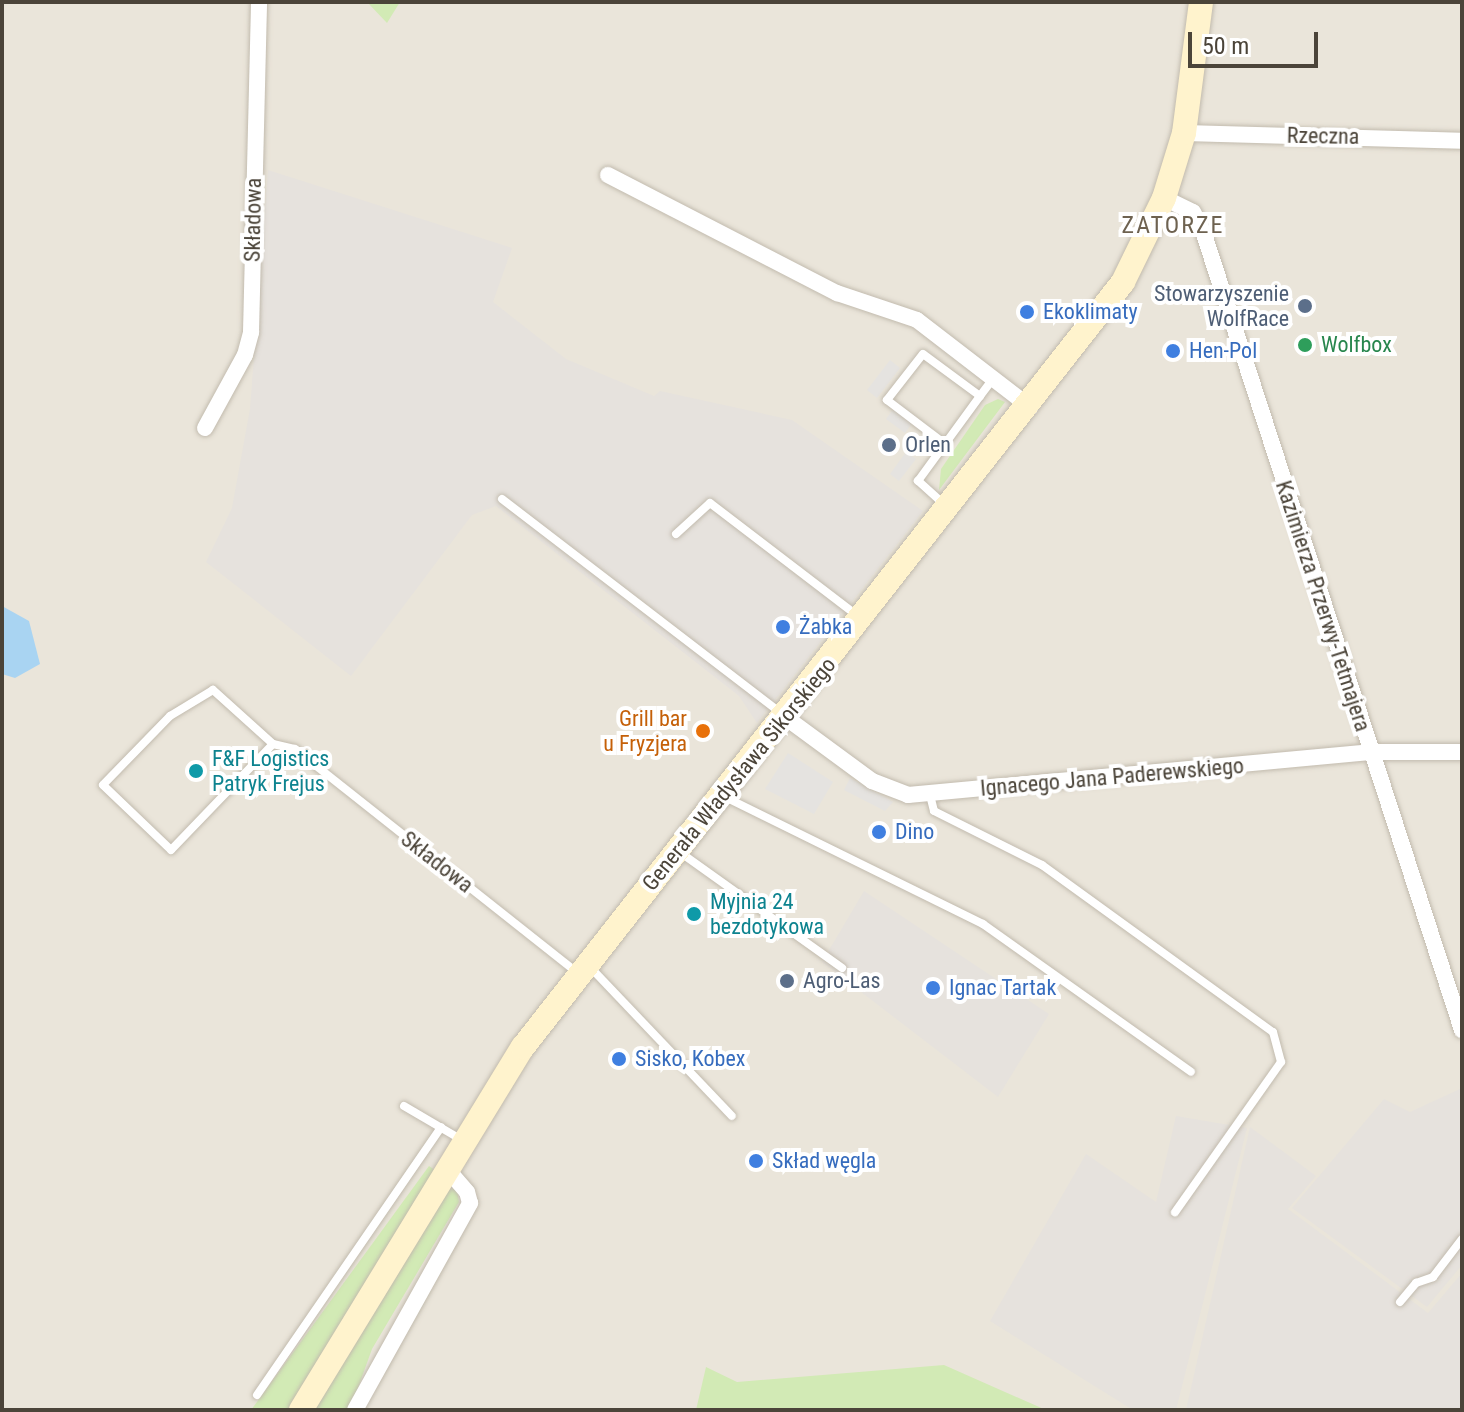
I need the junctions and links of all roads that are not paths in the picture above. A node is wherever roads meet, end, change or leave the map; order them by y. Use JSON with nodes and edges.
{"nodes":[{"id":1,"x":259,"y":2,"type":"edge"},
{"id":2,"x":1201,"y":2,"type":"edge"},
{"id":3,"x":1184,"y":133,"type":"junction"},
{"id":4,"x":1462,"y":141,"type":"edge"},
{"id":5,"x":608,"y":175,"type":"dead end"},
{"id":6,"x":1164,"y":198,"type":"junction"},
{"id":7,"x":993,"y":379,"type":"junction"},
{"id":8,"x":980,"y":396,"type":"junction"},
{"id":9,"x":1030,"y":407,"type":"junction"},
{"id":10,"x":205,"y":428,"type":"dead end"},
{"id":11,"x":945,"y":444,"type":"junction"},
{"id":12,"x":502,"y":499,"type":"dead end"},
{"id":13,"x":949,"y":508,"type":"junction"},
{"id":14,"x":676,"y":534,"type":"dead end"},
{"id":15,"x":862,"y":619,"type":"junction"},
{"id":16,"x":785,"y":717,"type":"junction"},
{"id":17,"x":273,"y":744,"type":"junction"},
{"id":18,"x":1370,"y":752,"type":"junction"},
{"id":19,"x":1462,"y":752,"type":"edge"},
{"id":20,"x":930,"y":795,"type":"junction"},
{"id":21,"x":722,"y":796,"type":"junction"},
{"id":22,"x":677,"y":850,"type":"junction"},
{"id":23,"x":842,"y":968,"type":"dead end"},
{"id":24,"x":583,"y":969,"type":"junction"},
{"id":25,"x":1462,"y":1027,"type":"edge"},
{"id":26,"x":1191,"y":1072,"type":"dead end"},
{"id":27,"x":404,"y":1106,"type":"dead end"},
{"id":28,"x":732,"y":1116,"type":"dead end"},
{"id":29,"x":441,"y":1127,"type":"junction"},
{"id":30,"x":463,"y":1140,"type":"junction"},
{"id":31,"x":446,"y":1168,"type":"junction"},
{"id":32,"x":1175,"y":1212,"type":"dead end"},
{"id":33,"x":1462,"y":1239,"type":"edge"},
{"id":34,"x":1400,"y":1302,"type":"dead end"},
{"id":35,"x":257,"y":1395,"type":"dead end"},
{"id":36,"x":359,"y":1408,"type":"edge"},
{"id":37,"x":301,"y":1410,"type":"edge"}],
"edges":[{"from":1,"to":10,"type":"street","name":"Składowa"},
{"from":2,"to":3,"type":"main road","name":"Generała Władysława Sikorskiego"},
{"from":3,"to":4,"type":"street","name":"Rzeczna"},
{"from":3,"to":6,"type":"main road","name":"Generała Władysława Sikorskiego"},
{"from":5,"to":7,"type":"street"},
{"from":6,"to":9,"type":"main road","name":"Generała Władysława Sikorskiego"},
{"from":6,"to":18,"type":"street","name":"Kazimierza Przerwy-Tetmajera"},
{"from":7,"to":8,"type":"lane"},
{"from":7,"to":9,"type":"street"},
{"from":8,"to":11,"type":"lane"},
{"from":8,"to":11,"type":"lane"},
{"from":9,"to":13,"type":"main road","name":"Generała Władysława Sikorskiego"},
{"from":11,"to":13,"type":"lane"},
{"from":12,"to":16,"type":"lane"},
{"from":13,"to":15,"type":"main road","name":"Generała Władysława Sikorskiego"},
{"from":14,"to":15,"type":"lane"},
{"from":15,"to":16,"type":"main road","name":"Generała Władysława Sikorskiego"},
{"from":16,"to":20,"type":"street","name":"Ignacego Jana Paderewskiego"},
{"from":16,"to":21,"type":"main road","name":"Generała Władysława Sikorskiego"},
{"from":17,"to":17,"type":"lane"},
{"from":17,"to":24,"type":"lane","name":"Składowa"},
{"from":18,"to":19,"type":"street","name":"Ignacego Jana Paderewskiego"},
{"from":18,"to":20,"type":"street","name":"Ignacego Jana Paderewskiego"},
{"from":18,"to":25,"type":"street","name":"Kazimierza Przerwy-Tetmajera"},
{"from":20,"to":32,"type":"lane"},
{"from":21,"to":22,"type":"main road","name":"Generała Władysława Sikorskiego"},
{"from":21,"to":26,"type":"lane"},
{"from":22,"to":23,"type":"lane"},
{"from":22,"to":24,"type":"main road","name":"Generała Władysława Sikorskiego"},
{"from":24,"to":28,"type":"lane","name":"Składowa"},
{"from":24,"to":30,"type":"main road","name":"Generała Władysława Sikorskiego"},
{"from":27,"to":29,"type":"lane"},
{"from":29,"to":30,"type":"lane"},
{"from":29,"to":35,"type":"lane"},
{"from":30,"to":31,"type":"main road","name":"Generała Władysława Sikorskiego"},
{"from":31,"to":36,"type":"street"},
{"from":31,"to":37,"type":"main road","name":"Generała Władysława Sikorskiego"},
{"from":33,"to":34,"type":"lane"}]}
